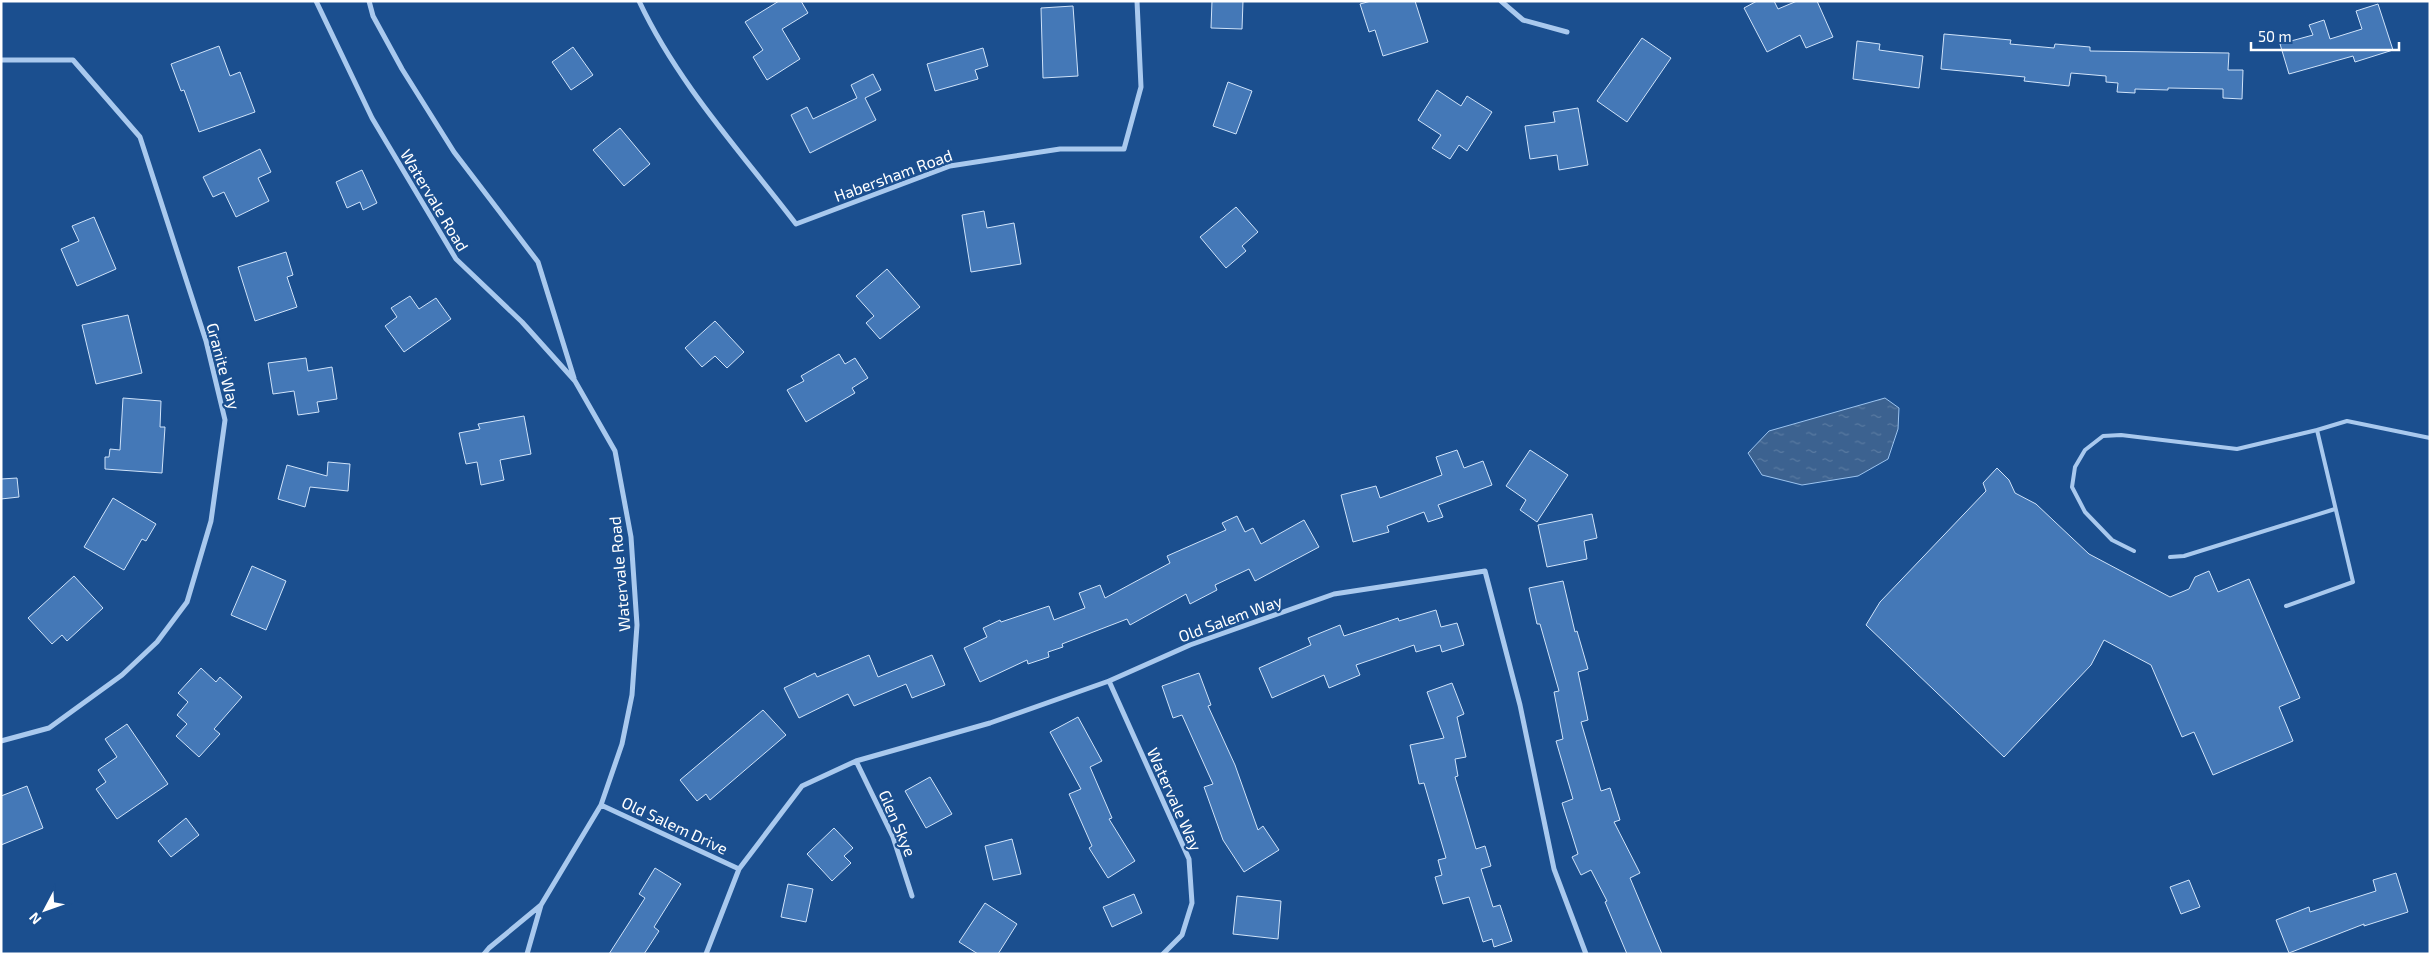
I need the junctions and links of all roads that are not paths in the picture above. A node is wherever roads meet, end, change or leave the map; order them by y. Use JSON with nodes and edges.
{"nodes":[{"id":1,"x":316,"y":1,"type":"edge"},
{"id":2,"x":369,"y":1,"type":"edge"},
{"id":3,"x":639,"y":1,"type":"edge"},
{"id":4,"x":1137,"y":1,"type":"edge"},
{"id":5,"x":1501,"y":1,"type":"edge"},
{"id":6,"x":1567,"y":32,"type":"dead end"},
{"id":7,"x":1,"y":60,"type":"edge"},
{"id":8,"x":575,"y":381,"type":"junction"},
{"id":9,"x":2317,"y":430,"type":"junction"},
{"id":10,"x":2430,"y":438,"type":"edge"},
{"id":11,"x":2335,"y":509,"type":"junction"},
{"id":12,"x":2134,"y":550,"type":"dead end"},
{"id":13,"x":2170,"y":557,"type":"dead end"},
{"id":14,"x":2286,"y":606,"type":"dead end"},
{"id":15,"x":1109,"y":681,"type":"junction"},
{"id":16,"x":1,"y":741,"type":"edge"},
{"id":17,"x":856,"y":761,"type":"junction"},
{"id":18,"x":601,"y":804,"type":"junction"},
{"id":19,"x":739,"y":869,"type":"junction"},
{"id":20,"x":912,"y":896,"type":"dead end"},
{"id":21,"x":541,"y":905,"type":"junction"},
{"id":22,"x":484,"y":954,"type":"edge"},
{"id":23,"x":527,"y":954,"type":"edge"},
{"id":24,"x":706,"y":954,"type":"edge"},
{"id":25,"x":1163,"y":954,"type":"edge"},
{"id":26,"x":1586,"y":954,"type":"edge"}],
"edges":[{"from":1,"to":8,"type":"street","name":"Watervale Road"},
{"from":2,"to":8,"type":"street","name":"Watervale Road"},
{"from":3,"to":4,"type":"street","name":"Habersham Road"},
{"from":5,"to":6,"type":"street"},
{"from":7,"to":16,"type":"street","name":"Granite Way"},
{"from":8,"to":18,"type":"street","name":"Watervale Road"},
{"from":9,"to":10,"type":"lane"},
{"from":9,"to":11,"type":"lane"},
{"from":9,"to":12,"type":"lane"},
{"from":11,"to":13,"type":"lane"},
{"from":11,"to":14,"type":"lane"},
{"from":15,"to":17,"type":"street","name":"Old Salem Way"},
{"from":15,"to":25,"type":"street","name":"Watervale Way"},
{"from":15,"to":26,"type":"street","name":"Old Salem Way"},
{"from":17,"to":19,"type":"street","name":"Old Salem Way"},
{"from":17,"to":20,"type":"street","name":"Glen Skye"},
{"from":18,"to":19,"type":"street","name":"Old Salem Drive"},
{"from":18,"to":21,"type":"street","name":"Watervale Road"},
{"from":19,"to":24,"type":"street","name":"Old Salem Way"},
{"from":21,"to":22,"type":"street","name":"Watervale Road"},
{"from":21,"to":23,"type":"street","name":"Watervale Road"}]}
